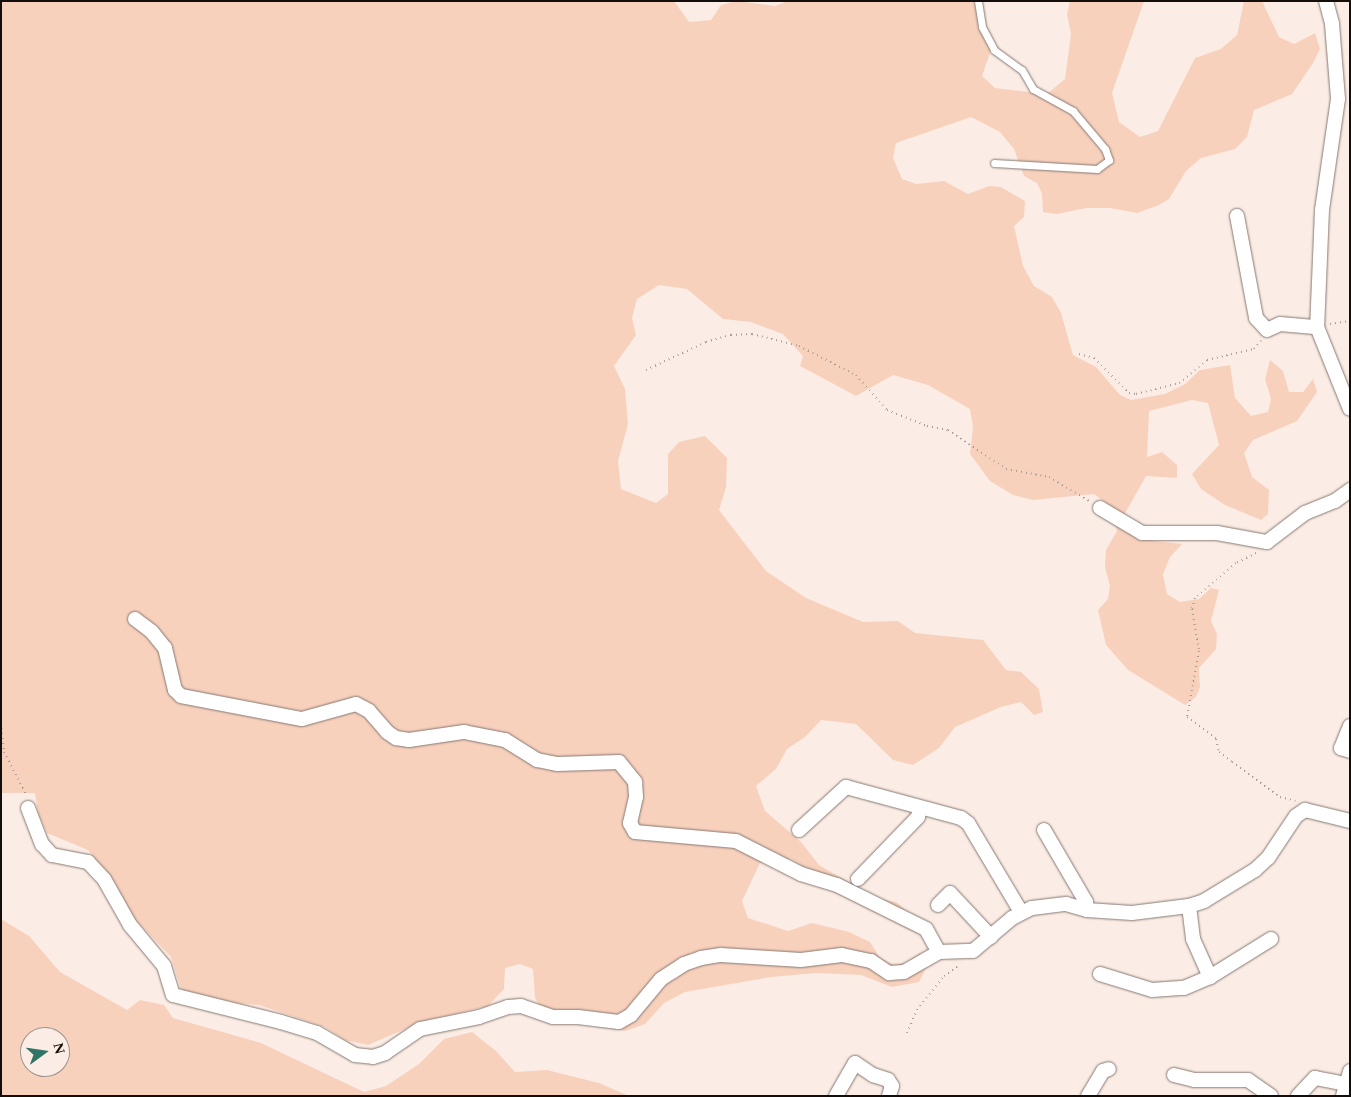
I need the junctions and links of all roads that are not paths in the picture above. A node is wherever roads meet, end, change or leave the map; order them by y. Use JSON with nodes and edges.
{"nodes":[{"id":1,"x":978,"y":1,"type":"edge"},
{"id":2,"x":1326,"y":1,"type":"edge"},
{"id":3,"x":994,"y":163,"type":"dead end"},
{"id":4,"x":1237,"y":216,"type":"dead end"},
{"id":5,"x":1317,"y":327,"type":"junction"},
{"id":6,"x":1350,"y":409,"type":"edge"},
{"id":7,"x":1350,"y":490,"type":"edge"},
{"id":8,"x":1100,"y":508,"type":"road end"},
{"id":9,"x":135,"y":619,"type":"dead end"},
{"id":10,"x":1350,"y":726,"type":"edge"},
{"id":11,"x":1350,"y":751,"type":"edge"},
{"id":12,"x":28,"y":808,"type":"road end"},
{"id":13,"x":920,"y":808,"type":"junction"},
{"id":14,"x":1350,"y":822,"type":"edge"},
{"id":15,"x":799,"y":830,"type":"dead end"},
{"id":16,"x":1044,"y":830,"type":"dead end"},
{"id":17,"x":858,"y":879,"type":"dead end"},
{"id":18,"x":938,"y":905,"type":"dead end"},
{"id":19,"x":1189,"y":906,"type":"junction"},
{"id":20,"x":1086,"y":910,"type":"junction"},
{"id":21,"x":1021,"y":912,"type":"junction"},
{"id":22,"x":991,"y":937,"type":"junction"},
{"id":23,"x":1271,"y":939,"type":"dead end"},
{"id":24,"x":939,"y":952,"type":"junction"},
{"id":25,"x":1100,"y":974,"type":"dead end"},
{"id":26,"x":1210,"y":977,"type":"junction"},
{"id":27,"x":1109,"y":1069,"type":"dead end"},
{"id":28,"x":1174,"y":1075,"type":"dead end"},
{"id":29,"x":1346,"y":1084,"type":"edge"},
{"id":30,"x":836,"y":1096,"type":"edge"},
{"id":31,"x":889,"y":1096,"type":"edge"},
{"id":32,"x":1088,"y":1096,"type":"edge"},
{"id":33,"x":1271,"y":1096,"type":"edge"},
{"id":34,"x":1298,"y":1096,"type":"edge"}],
"edges":[{"from":1,"to":3,"type":"lane"},
{"from":2,"to":5,"type":"street"},
{"from":4,"to":5,"type":"street"},
{"from":5,"to":6,"type":"street"},
{"from":7,"to":8,"type":"street"},
{"from":9,"to":24,"type":"street"},
{"from":10,"to":11,"type":"street"},
{"from":12,"to":24,"type":"street"},
{"from":13,"to":15,"type":"street"},
{"from":13,"to":17,"type":"street"},
{"from":13,"to":21,"type":"street"},
{"from":14,"to":19,"type":"street"},
{"from":16,"to":20,"type":"street"},
{"from":18,"to":22,"type":"street"},
{"from":19,"to":20,"type":"street"},
{"from":19,"to":26,"type":"street"},
{"from":20,"to":21,"type":"street"},
{"from":21,"to":22,"type":"street"},
{"from":22,"to":24,"type":"street"},
{"from":23,"to":26,"type":"street"},
{"from":25,"to":26,"type":"street"},
{"from":27,"to":32,"type":"street"},
{"from":28,"to":33,"type":"street"},
{"from":29,"to":34,"type":"street"},
{"from":30,"to":31,"type":"street"}]}
